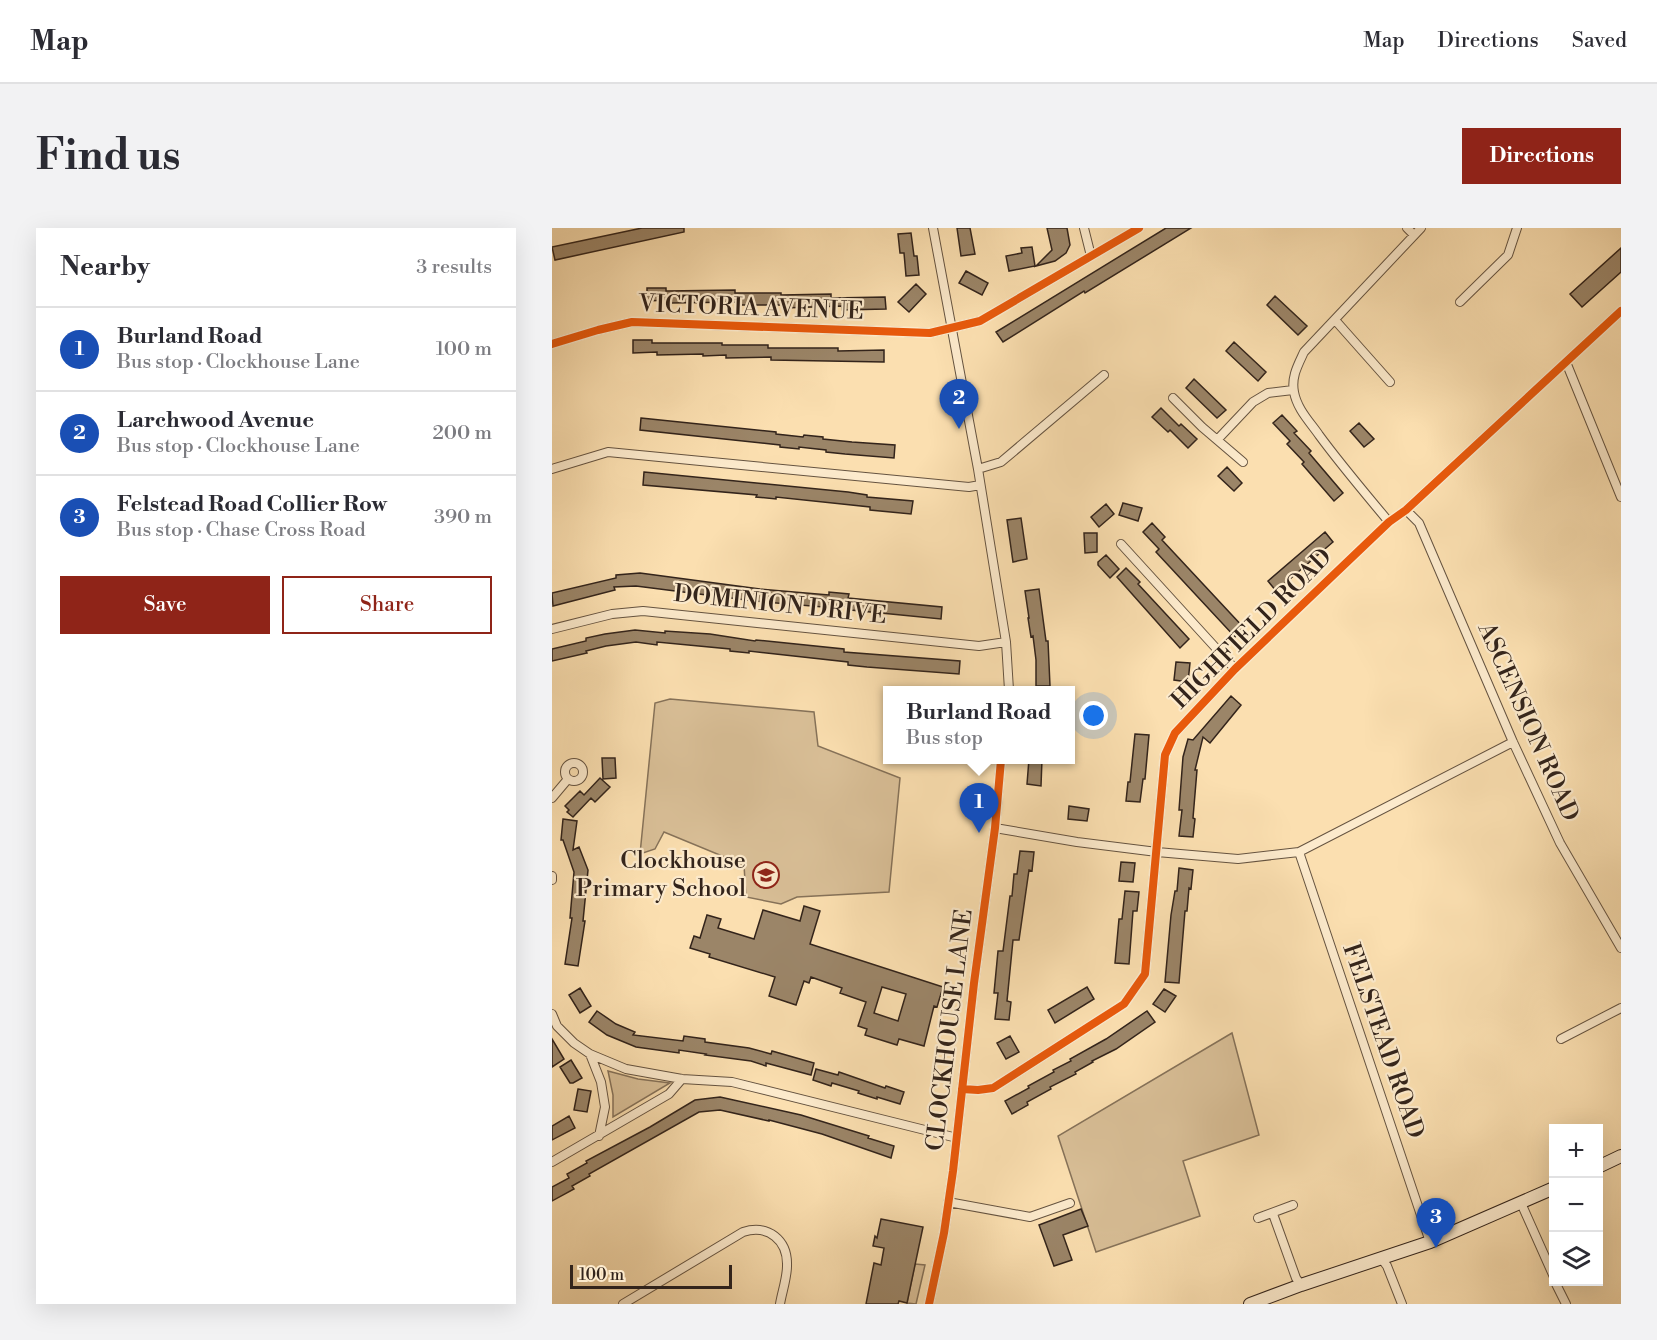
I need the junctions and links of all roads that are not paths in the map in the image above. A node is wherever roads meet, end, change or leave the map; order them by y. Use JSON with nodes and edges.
{"nodes":[{"id":1,"x":933,"y":228,"type":"edge"},
{"id":2,"x":1084,"y":228,"type":"edge"},
{"id":3,"x":1139,"y":228,"type":"edge"},
{"id":4,"x":1407,"y":228,"type":"edge"},
{"id":5,"x":1421,"y":228,"type":"edge"},
{"id":6,"x":1517,"y":228,"type":"edge"},
{"id":7,"x":1414,"y":235,"type":"junction"},
{"id":8,"x":1091,"y":256,"type":"junction"},
{"id":9,"x":1460,"y":302,"type":"dead end"},
{"id":10,"x":1621,"y":310,"type":"edge"},
{"id":11,"x":1335,"y":320,"type":"junction"},
{"id":12,"x":951,"y":328,"type":"junction"},
{"id":13,"x":552,"y":344,"type":"edge"},
{"id":14,"x":1566,"y":362,"type":"junction"},
{"id":15,"x":1104,"y":375,"type":"dead end"},
{"id":16,"x":1390,"y":382,"type":"dead end"},
{"id":17,"x":1293,"y":390,"type":"junction"},
{"id":18,"x":1173,"y":398,"type":"dead end"},
{"id":19,"x":1218,"y":439,"type":"junction"},
{"id":20,"x":1243,"y":462,"type":"dead end"},
{"id":21,"x":552,"y":469,"type":"edge"},
{"id":22,"x":978,"y":469,"type":"junction"},
{"id":23,"x":980,"y":485,"type":"junction"},
{"id":24,"x":1621,"y":497,"type":"edge"},
{"id":25,"x":1406,"y":510,"type":"junction"},
{"id":26,"x":1389,"y":522,"type":"junction"},
{"id":27,"x":1121,"y":544,"type":"dead end"},
{"id":28,"x":552,"y":629,"type":"edge"},
{"id":29,"x":1006,"y":642,"type":"junction"},
{"id":30,"x":1235,"y":669,"type":"junction"},
{"id":31,"x":1009,"y":686,"type":"edge"},
{"id":32,"x":1513,"y":742,"type":"junction"},
{"id":33,"x":1001,"y":764,"type":"edge"},
{"id":34,"x":568,"y":779,"type":"dead end"},
{"id":35,"x":552,"y":798,"type":"edge"},
{"id":36,"x":995,"y":828,"type":"junction"},
{"id":37,"x":1157,"y":852,"type":"junction"},
{"id":38,"x":1299,"y":852,"type":"junction"},
{"id":39,"x":1621,"y":948,"type":"edge"},
{"id":40,"x":1621,"y":1008,"type":"edge"},
{"id":41,"x":552,"y":1014,"type":"edge"},
{"id":42,"x":1561,"y":1039,"type":"dead end"},
{"id":43,"x":590,"y":1054,"type":"junction"},
{"id":44,"x":682,"y":1079,"type":"junction"},
{"id":45,"x":962,"y":1089,"type":"junction"},
{"id":46,"x":599,"y":1136,"type":"junction"},
{"id":47,"x":957,"y":1138,"type":"junction"},
{"id":48,"x":1621,"y":1156,"type":"edge"},
{"id":49,"x":552,"y":1162,"type":"edge"},
{"id":50,"x":1603,"y":1165,"type":"edge"},
{"id":51,"x":1549,"y":1190,"type":"edge"},
{"id":52,"x":948,"y":1202,"type":"junction"},
{"id":53,"x":1070,"y":1203,"type":"dead end"},
{"id":54,"x":1521,"y":1203,"type":"junction"},
{"id":55,"x":1293,"y":1204,"type":"dead end"},
{"id":56,"x":1273,"y":1214,"type":"junction"},
{"id":57,"x":1258,"y":1218,"type":"dead end"},
{"id":58,"x":1430,"y":1242,"type":"junction"},
{"id":59,"x":1381,"y":1258,"type":"junction"},
{"id":60,"x":1549,"y":1266,"type":"edge"},
{"id":61,"x":1301,"y":1285,"type":"junction"},
{"id":62,"x":1558,"y":1286,"type":"edge"},
{"id":63,"x":624,"y":1304,"type":"edge"},
{"id":64,"x":780,"y":1304,"type":"edge"},
{"id":65,"x":929,"y":1304,"type":"edge"},
{"id":66,"x":1250,"y":1304,"type":"edge"},
{"id":67,"x":1402,"y":1304,"type":"edge"},
{"id":68,"x":1566,"y":1304,"type":"edge"}],
"edges":[{"from":1,"to":12,"type":"street"},
{"from":2,"to":8,"type":"street"},
{"from":3,"to":8,"type":"street","name":"VICTORIA AVENUE"},
{"from":4,"to":7,"type":"street"},
{"from":5,"to":7,"type":"street"},
{"from":6,"to":9,"type":"street"},
{"from":7,"to":11,"type":"street"},
{"from":8,"to":12,"type":"street","name":"VICTORIA AVENUE"},
{"from":10,"to":14,"type":"street","name":"HIGHFIELD ROAD"},
{"from":11,"to":16,"type":"street"},
{"from":11,"to":17,"type":"street"},
{"from":12,"to":13,"type":"street","name":"VICTORIA AVENUE"},
{"from":12,"to":22,"type":"street"},
{"from":14,"to":24,"type":"street"},
{"from":14,"to":25,"type":"street","name":"HIGHFIELD ROAD"},
{"from":15,"to":22,"type":"street"},
{"from":17,"to":19,"type":"street"},
{"from":17,"to":26,"type":"street"},
{"from":18,"to":19,"type":"street"},
{"from":19,"to":20,"type":"street"},
{"from":21,"to":23,"type":"street"},
{"from":22,"to":23,"type":"street"},
{"from":23,"to":29,"type":"street"},
{"from":25,"to":26,"type":"street","name":"HIGHFIELD ROAD"},
{"from":25,"to":32,"type":"street","name":"ASCENSION ROAD"},
{"from":26,"to":30,"type":"street","name":"HIGHFIELD ROAD"},
{"from":27,"to":30,"type":"street"},
{"from":28,"to":29,"type":"street","name":"DOMINION DRIVE"},
{"from":29,"to":31,"type":"street"},
{"from":30,"to":37,"type":"street","name":"HIGHFIELD ROAD"},
{"from":32,"to":38,"type":"street"},
{"from":32,"to":39,"type":"street","name":"ASCENSION ROAD"},
{"from":33,"to":36,"type":"street","name":"CLOCKHOUSE LANE"},
{"from":34,"to":35,"type":"street"},
{"from":36,"to":37,"type":"street"},
{"from":36,"to":45,"type":"street","name":"CLOCKHOUSE LANE"},
{"from":37,"to":38,"type":"street"},
{"from":37,"to":45,"type":"street","name":"HIGHFIELD ROAD"},
{"from":38,"to":58,"type":"street","name":"FELSTEAD ROAD"},
{"from":40,"to":42,"type":"street"},
{"from":41,"to":43,"type":"street"},
{"from":43,"to":44,"type":"street"},
{"from":43,"to":46,"type":"street"},
{"from":44,"to":46,"type":"street"},
{"from":44,"to":47,"type":"street"},
{"from":45,"to":47,"type":"street","name":"CLOCKHOUSE LANE"},
{"from":46,"to":49,"type":"street"},
{"from":47,"to":52,"type":"street","name":"CLOCKHOUSE LANE"},
{"from":48,"to":50,"type":"main road"},
{"from":51,"to":54,"type":"main road"},
{"from":52,"to":53,"type":"street"},
{"from":52,"to":65,"type":"street","name":"CLOCKHOUSE LANE"},
{"from":54,"to":58,"type":"main road"},
{"from":54,"to":60,"type":"street"},
{"from":55,"to":56,"type":"street"},
{"from":56,"to":57,"type":"street"},
{"from":56,"to":61,"type":"street"},
{"from":58,"to":59,"type":"main road"},
{"from":59,"to":61,"type":"main road"},
{"from":59,"to":67,"type":"street"},
{"from":61,"to":66,"type":"main road"},
{"from":62,"to":68,"type":"street"},
{"from":63,"to":64,"type":"street"}]}
